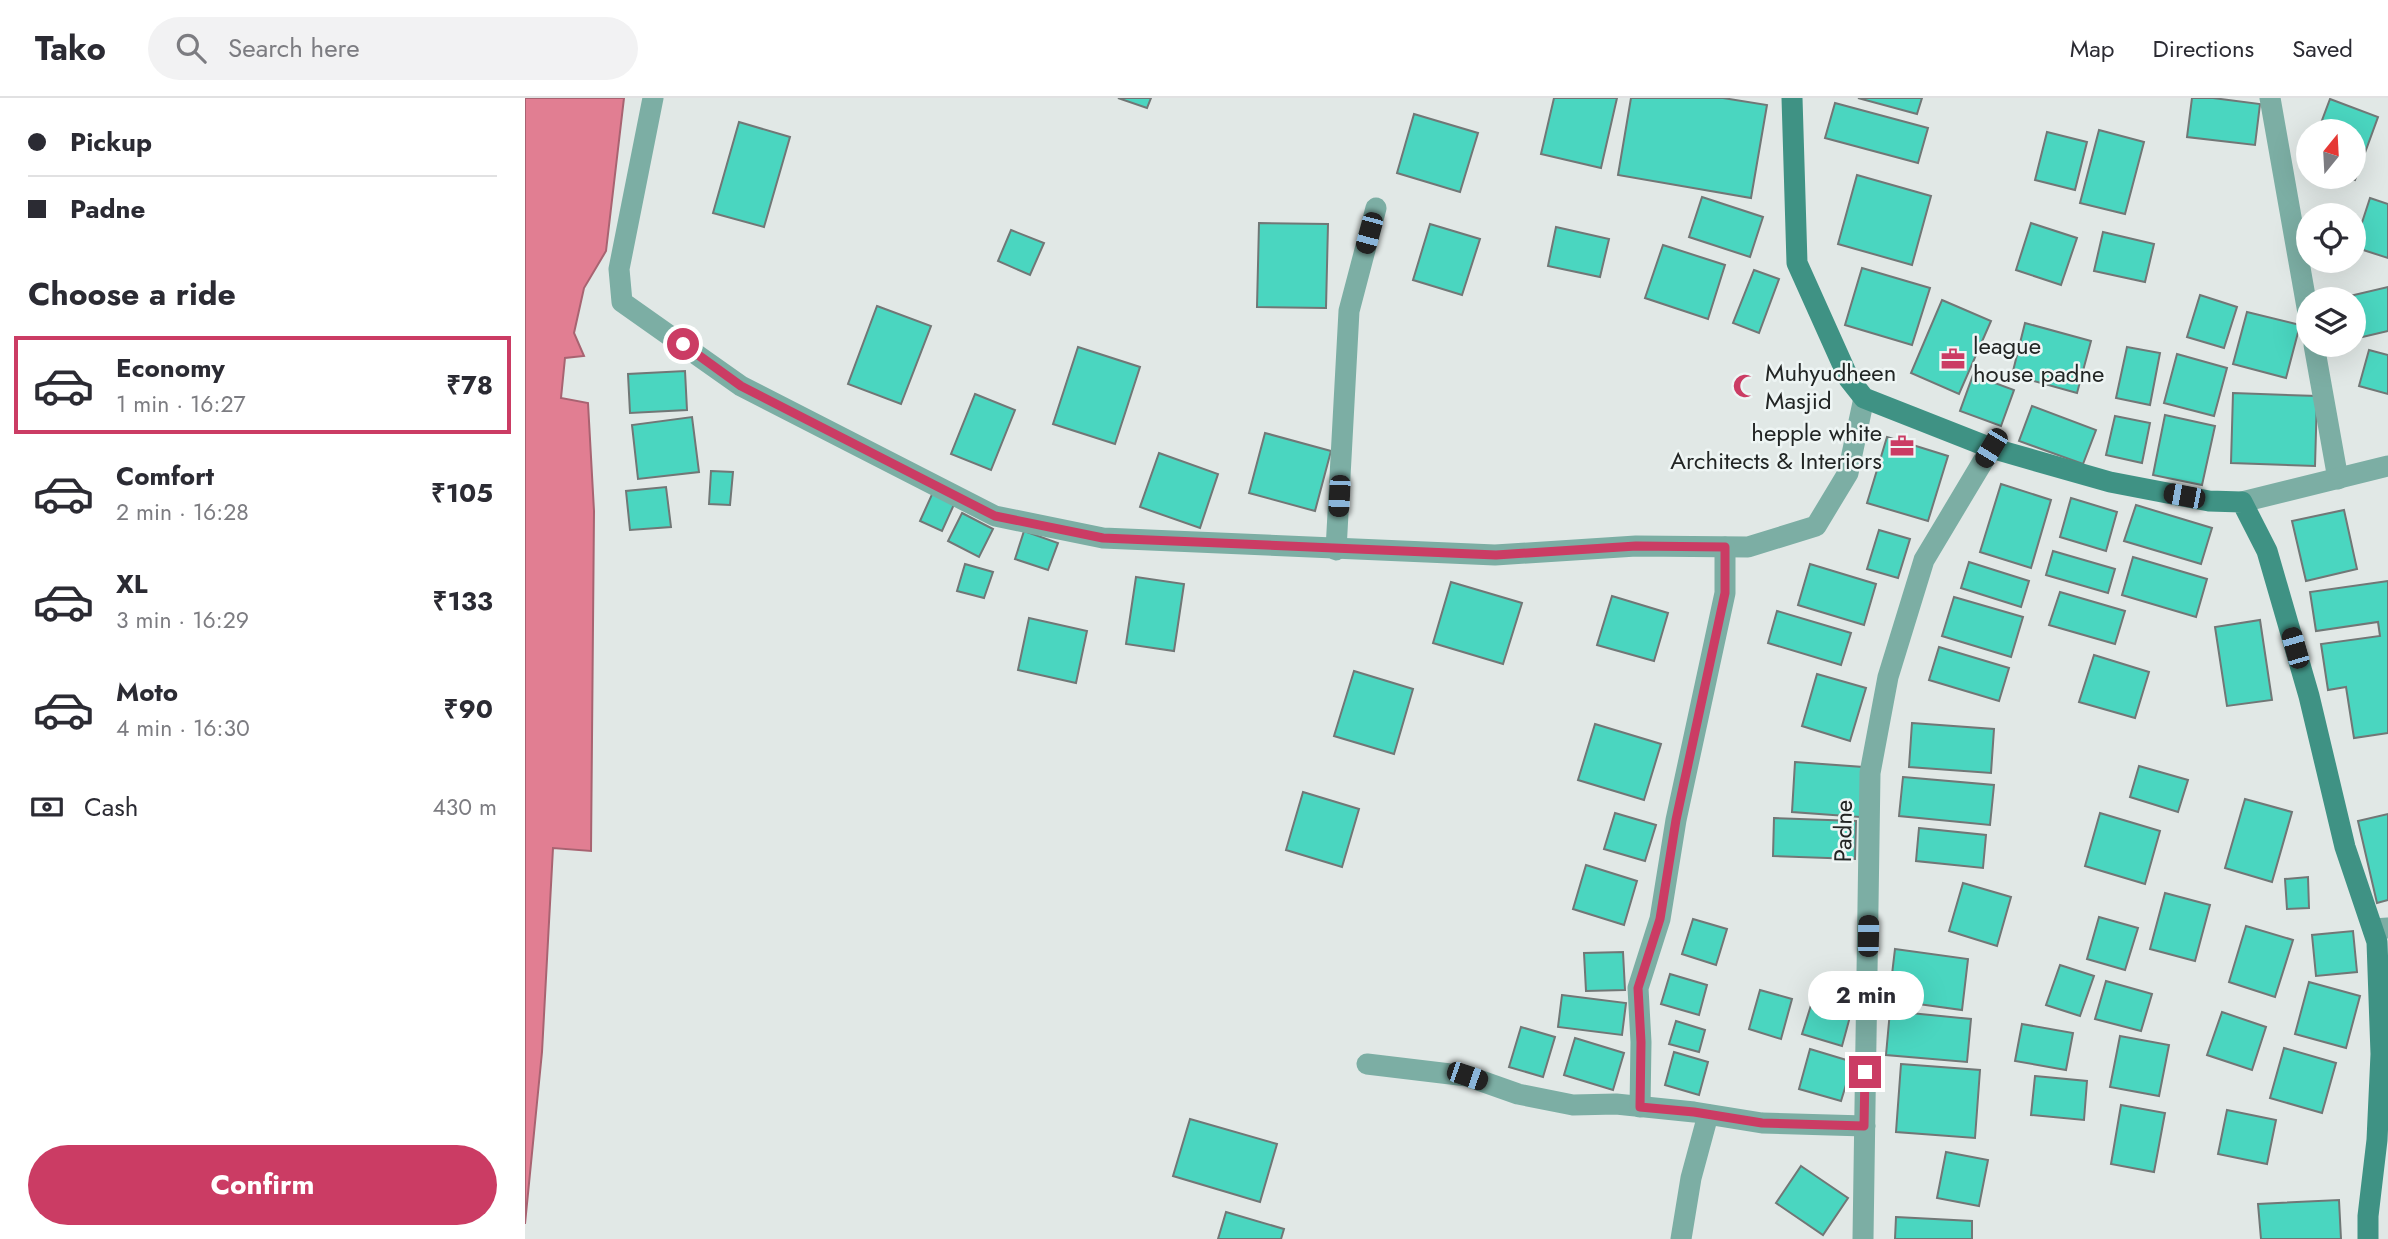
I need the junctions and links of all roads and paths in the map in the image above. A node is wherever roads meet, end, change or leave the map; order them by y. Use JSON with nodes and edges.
{"nodes":[{"id":1,"x":653,"y":98,"type":"edge"},
{"id":2,"x":1792,"y":98,"type":"edge"},
{"id":3,"x":2270,"y":98,"type":"edge"},
{"id":4,"x":1376,"y":208,"type":"dead end"},
{"id":5,"x":2303,"y":287,"type":"edge"},
{"id":6,"x":2316,"y":357,"type":"edge"},
{"id":7,"x":1864,"y":398,"type":"junction"},
{"id":8,"x":1991,"y":448,"type":"junction"},
{"id":9,"x":2388,"y":466,"type":"edge"},
{"id":10,"x":2338,"y":479,"type":"junction"},
{"id":11,"x":2242,"y":502,"type":"junction"},
{"id":12,"x":1725,"y":547,"type":"junction"},
{"id":13,"x":1336,"y":550,"type":"junction"},
{"id":14,"x":2381,"y":928,"type":"edge"},
{"id":15,"x":1367,"y":1065,"type":"dead end"},
{"id":16,"x":1640,"y":1107,"type":"junction"},
{"id":17,"x":1707,"y":1115,"type":"junction"},
{"id":18,"x":1864,"y":1126,"type":"junction"},
{"id":19,"x":1681,"y":1239,"type":"edge"},
{"id":20,"x":1863,"y":1239,"type":"edge"},
{"id":21,"x":2368,"y":1239,"type":"edge"}],
"edges":[{"from":1,"to":13,"type":"street"},
{"from":2,"to":7,"type":"main road"},
{"from":3,"to":5,"type":"street"},
{"from":4,"to":13,"type":"street"},
{"from":6,"to":10,"type":"street"},
{"from":7,"to":8,"type":"main road"},
{"from":7,"to":12,"type":"street"},
{"from":8,"to":11,"type":"main road"},
{"from":8,"to":18,"type":"street","name":"Padne"},
{"from":9,"to":10,"type":"street"},
{"from":10,"to":11,"type":"street"},
{"from":11,"to":14,"type":"main road"},
{"from":12,"to":13,"type":"street"},
{"from":12,"to":16,"type":"street"},
{"from":14,"to":21,"type":"main road"},
{"from":15,"to":16,"type":"street"},
{"from":16,"to":17,"type":"street"},
{"from":17,"to":18,"type":"street"},
{"from":17,"to":19,"type":"street"},
{"from":18,"to":20,"type":"street","name":"Padne"}]}
